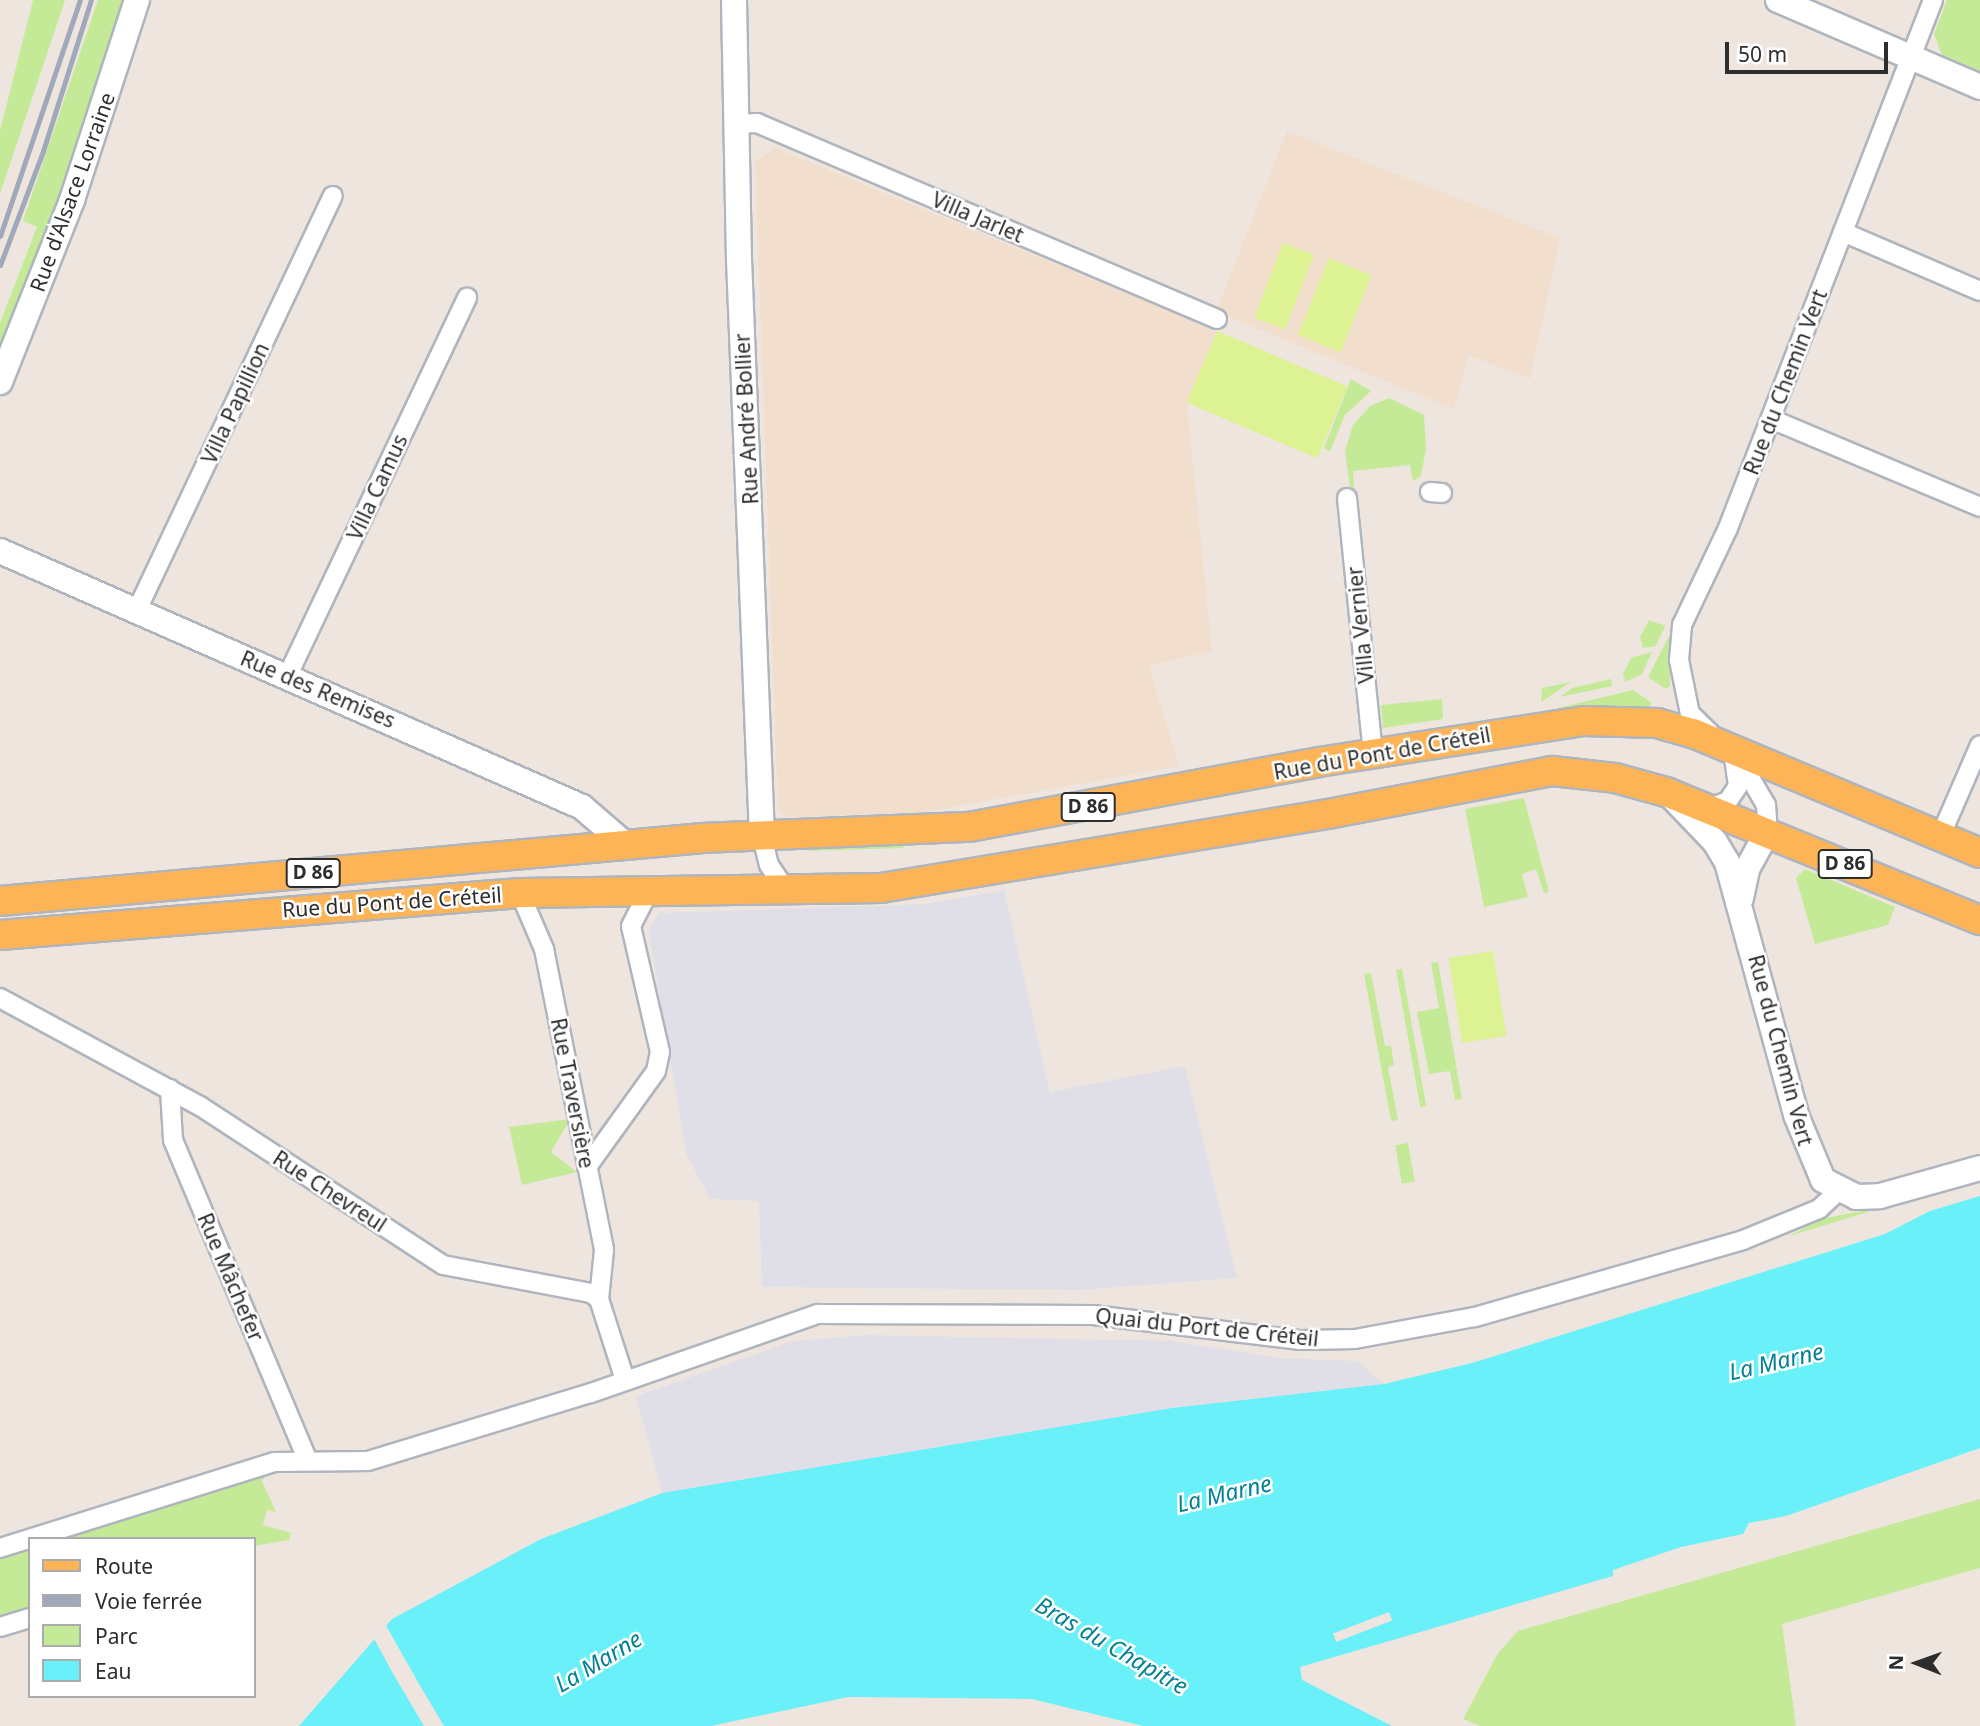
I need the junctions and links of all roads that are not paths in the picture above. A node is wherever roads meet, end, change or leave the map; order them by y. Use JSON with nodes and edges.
{"nodes":[{"id":1,"x":137,"y":0,"type":"edge"},
{"id":2,"x":734,"y":0,"type":"edge"},
{"id":3,"x":1778,"y":0,"type":"edge"},
{"id":4,"x":1933,"y":0,"type":"edge"},
{"id":5,"x":1911,"y":57,"type":"junction"},
{"id":6,"x":1980,"y":87,"type":"edge"},
{"id":7,"x":736,"y":124,"type":"junction"},
{"id":8,"x":333,"y":196,"type":"dead end"},
{"id":9,"x":1843,"y":232,"type":"junction"},
{"id":10,"x":1980,"y":291,"type":"edge"},
{"id":11,"x":467,"y":298,"type":"dead end"},
{"id":12,"x":1217,"y":319,"type":"dead end"},
{"id":13,"x":0,"y":382,"type":"edge"},
{"id":14,"x":1771,"y":419,"type":"junction"},
{"id":15,"x":1347,"y":498,"type":"dead end"},
{"id":16,"x":1980,"y":507,"type":"edge"},
{"id":17,"x":0,"y":551,"type":"edge"},
{"id":18,"x":136,"y":610,"type":"junction"},
{"id":19,"x":287,"y":677,"type":"junction"},
{"id":20,"x":1980,"y":745,"type":"edge"},
{"id":21,"x":1733,"y":749,"type":"junction"},
{"id":22,"x":1373,"y":753,"type":"junction"},
{"id":23,"x":1666,"y":792,"type":"junction"},
{"id":24,"x":1710,"y":808,"type":"junction"},
{"id":25,"x":1768,"y":831,"type":"junction"},
{"id":26,"x":762,"y":837,"type":"junction"},
{"id":27,"x":1941,"y":837,"type":"junction"},
{"id":28,"x":625,"y":844,"type":"junction"},
{"id":29,"x":1980,"y":853,"type":"edge"},
{"id":30,"x":785,"y":889,"type":"junction"},
{"id":31,"x":649,"y":891,"type":"junction"},
{"id":32,"x":520,"y":892,"type":"junction"},
{"id":33,"x":1741,"y":899,"type":"junction"},
{"id":34,"x":0,"y":901,"type":"edge"},
{"id":35,"x":1980,"y":920,"type":"edge"},
{"id":36,"x":0,"y":934,"type":"edge"},
{"id":37,"x":0,"y":998,"type":"edge"},
{"id":38,"x":170,"y":1089,"type":"junction"},
{"id":39,"x":587,"y":1167,"type":"junction"},
{"id":40,"x":1980,"y":1168,"type":"edge"},
{"id":41,"x":1838,"y":1191,"type":"junction"},
{"id":42,"x":599,"y":1298,"type":"junction"},
{"id":43,"x":625,"y":1380,"type":"junction"},
{"id":44,"x":308,"y":1461,"type":"junction"},
{"id":45,"x":35,"y":1537,"type":"edge"},
{"id":46,"x":28,"y":1539,"type":"edge"},
{"id":47,"x":0,"y":1548,"type":"edge"},
{"id":48,"x":28,"y":1619,"type":"edge"},
{"id":49,"x":0,"y":1627,"type":"edge"}],
"edges":[{"from":1,"to":13,"type":"street","name":"Rue d'Alsace Lorraine"},
{"from":2,"to":7,"type":"street","name":"Rue André Bollier"},
{"from":3,"to":5,"type":"street"},
{"from":4,"to":5,"type":"street","name":"Rue du Chemin Vert"},
{"from":5,"to":6,"type":"street"},
{"from":5,"to":9,"type":"street","name":"Rue du Chemin Vert"},
{"from":7,"to":12,"type":"street","name":"Villa Jarlet"},
{"from":7,"to":26,"type":"street","name":"Rue André Bollier"},
{"from":8,"to":18,"type":"street","name":"Villa Papillion"},
{"from":9,"to":10,"type":"street"},
{"from":9,"to":14,"type":"street","name":"Rue du Chemin Vert"},
{"from":11,"to":19,"type":"street","name":"Villa Camus"},
{"from":14,"to":16,"type":"street"},
{"from":14,"to":21,"type":"street","name":"Rue du Chemin Vert"},
{"from":15,"to":22,"type":"street","name":"Villa Vernier"},
{"from":17,"to":18,"type":"street","name":"Rue des Remises"},
{"from":18,"to":19,"type":"street","name":"Rue des Remises"},
{"from":19,"to":28,"type":"street","name":"Rue des Remises"},
{"from":20,"to":27,"type":"street"},
{"from":21,"to":22,"type":"main road","name":"Rue du Pont de Créteil","number":"D 86"},
{"from":21,"to":24,"type":"street"},
{"from":21,"to":25,"type":"street","name":"Rue du Chemin Vert"},
{"from":21,"to":27,"type":"main road","name":"Rue du Pont de Créteil","number":"D 86"},
{"from":22,"to":26,"type":"main road","name":"Rue du Pont de Créteil","number":"D 86"},
{"from":23,"to":24,"type":"main road","name":"Rue du Pont de Créteil","number":"D 86"},
{"from":23,"to":30,"type":"main road","name":"Rue du Pont de Créteil","number":"D 86"},
{"from":23,"to":33,"type":"street","name":"Rue du Chemin Vert"},
{"from":24,"to":25,"type":"main road","name":"Rue du Pont de Créteil","number":"D 86"},
{"from":25,"to":33,"type":"street","name":"Rue du Chemin Vert"},
{"from":25,"to":35,"type":"main road","name":"Rue du Pont de Créteil","number":"D 86"},
{"from":26,"to":28,"type":"main road","name":"Rue du Pont de Créteil","number":"D 86"},
{"from":26,"to":30,"type":"street"},
{"from":27,"to":29,"type":"main road","name":"Rue du Pont de Créteil","number":"D 86"},
{"from":28,"to":34,"type":"main road","name":"Rue du Pont de Créteil","number":"D 86"},
{"from":30,"to":31,"type":"main road","name":"Rue du Pont de Créteil","number":"D 86"},
{"from":31,"to":32,"type":"main road","name":"Rue du Pont de Créteil","number":"D 86"},
{"from":31,"to":39,"type":"street"},
{"from":32,"to":36,"type":"main road","name":"Rue du Pont de Créteil","number":"D 86"},
{"from":32,"to":39,"type":"street","name":"Rue Traversière"},
{"from":33,"to":41,"type":"street","name":"Rue du Chemin Vert"},
{"from":37,"to":38,"type":"street","name":"Rue Chevreul"},
{"from":38,"to":42,"type":"street","name":"Rue Chevreul"},
{"from":38,"to":44,"type":"street","name":"Rue Mâchefer"},
{"from":39,"to":42,"type":"street","name":"Rue Traversière"},
{"from":40,"to":41,"type":"street"},
{"from":41,"to":43,"type":"street","name":"Quai du Port de Créteil"},
{"from":42,"to":43,"type":"street"},
{"from":43,"to":44,"type":"street","name":"Quai du Port de Créteil"},
{"from":44,"to":45,"type":"street","name":"Quai du Port de Créteil"},
{"from":46,"to":47,"type":"street","name":"Quai du Port de Créteil"},
{"from":48,"to":49,"type":"street"}]}
